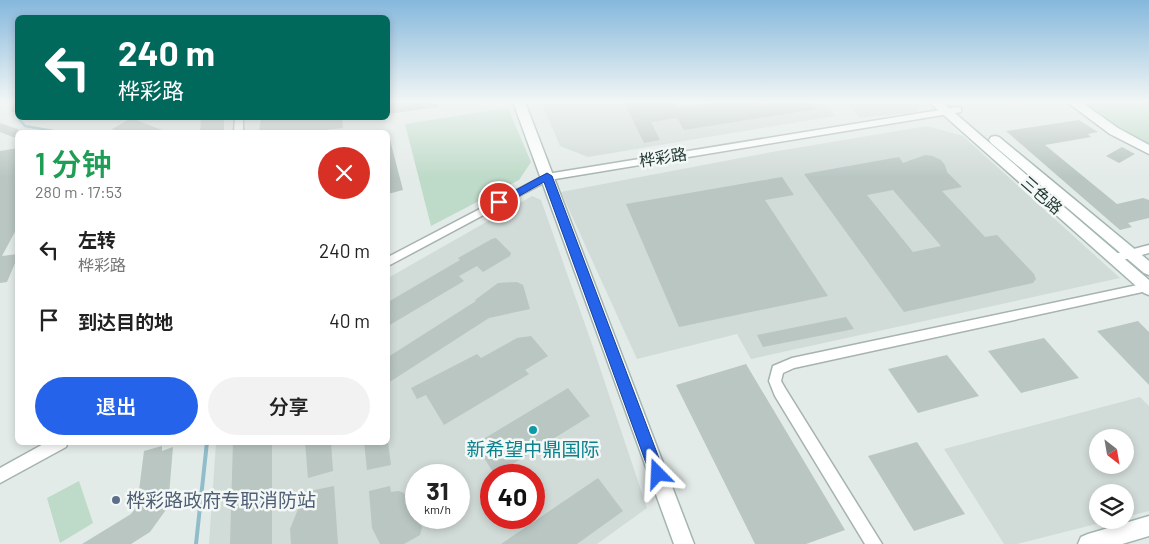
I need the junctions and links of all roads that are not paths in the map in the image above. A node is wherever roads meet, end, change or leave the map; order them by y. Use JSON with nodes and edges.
{"nodes":[{"id":1,"x":529,"y":127,"type":"edge"},
{"id":2,"x":836,"y":127,"type":"edge"},
{"id":3,"x":972,"y":127,"type":"edge"},
{"id":4,"x":975,"y":127,"type":"edge"},
{"id":5,"x":1109,"y":127,"type":"edge"},
{"id":6,"x":1149,"y":150,"type":"edge"},
{"id":7,"x":547,"y":176,"type":"junction"},
{"id":8,"x":1149,"y":249,"type":"edge"},
{"id":9,"x":1131,"y":253,"type":"junction"},
{"id":10,"x":1115,"y":258,"type":"junction"},
{"id":11,"x":390,"y":261,"type":"edge"},
{"id":12,"x":1149,"y":269,"type":"edge"},
{"id":13,"x":1148,"y":288,"type":"edge"},
{"id":14,"x":56,"y":445,"type":"edge"},
{"id":15,"x":0,"y":476,"type":"edge"},
{"id":16,"x":1149,"y":526,"type":"edge"},
{"id":17,"x":684,"y":544,"type":"edge"},
{"id":18,"x":874,"y":544,"type":"edge"},
{"id":19,"x":1088,"y":544,"type":"edge"}],
"edges":[{"from":1,"to":7,"type":"street"},
{"from":2,"to":7,"type":"street","name":"桦彩路"},
{"from":3,"to":10,"type":"street","name":"三色路"},
{"from":4,"to":9,"type":"street","name":"三色路"},
{"from":5,"to":6,"type":"street"},
{"from":7,"to":11,"type":"street","name":"桦彩路"},
{"from":7,"to":17,"type":"street"},
{"from":8,"to":9,"type":"street"},
{"from":9,"to":10,"type":"street"},
{"from":9,"to":12,"type":"street","name":"三色路"},
{"from":10,"to":13,"type":"street","name":"三色路"},
{"from":13,"to":18,"type":"street"},
{"from":14,"to":15,"type":"street"},
{"from":16,"to":19,"type":"street"}]}
